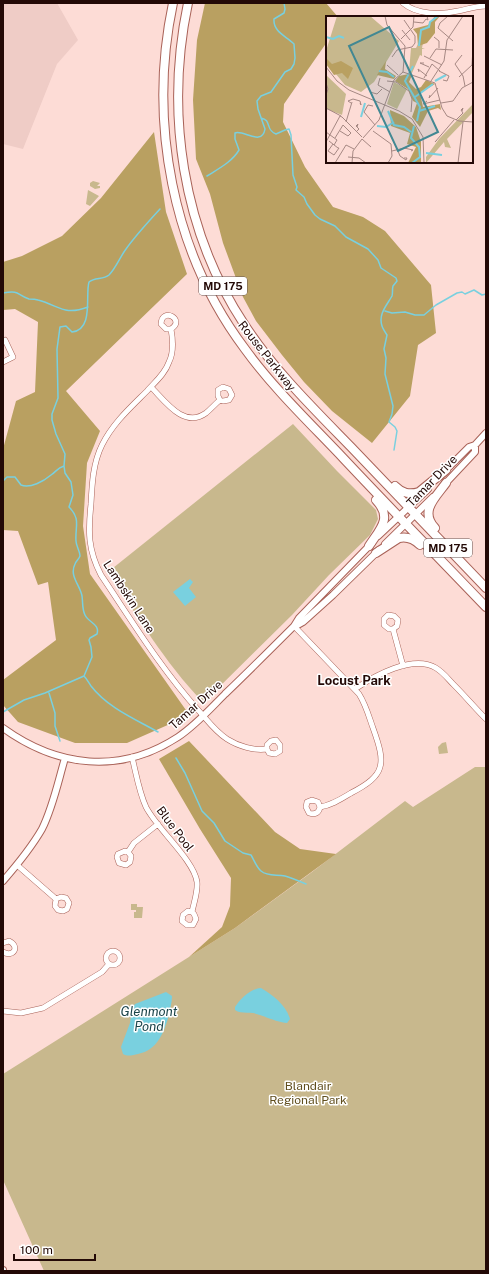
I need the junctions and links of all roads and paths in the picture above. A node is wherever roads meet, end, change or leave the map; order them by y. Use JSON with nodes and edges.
{"nodes":[{"id":1,"x":173,"y":3,"type":"edge"},
{"id":2,"x":188,"y":3,"type":"edge"},
{"id":3,"x":403,"y":3,"type":"edge"},
{"id":4,"x":486,"y":5,"type":"edge"},
{"id":5,"x":171,"y":329,"type":"dead end"},
{"id":6,"x":3,"y":341,"type":"edge"},
{"id":7,"x":3,"y":362,"type":"edge"},
{"id":8,"x":150,"y":387,"type":"junction"},
{"id":9,"x":220,"y":400,"type":"dead end"},
{"id":10,"x":332,"y":427,"type":"junction"},
{"id":11,"x":486,"y":433,"type":"edge"},
{"id":12,"x":475,"y":445,"type":"junction"},
{"id":13,"x":340,"y":456,"type":"junction"},
{"id":14,"x":446,"y":470,"type":"junction"},
{"id":15,"x":446,"y":483,"type":"junction"},
{"id":16,"x":409,"y":507,"type":"junction"},
{"id":17,"x":416,"y":514,"type":"junction"},
{"id":18,"x":399,"y":518,"type":"junction"},
{"id":19,"x":406,"y":524,"type":"junction"},
{"id":20,"x":368,"y":546,"type":"junction"},
{"id":21,"x":376,"y":553,"type":"junction"},
{"id":22,"x":486,"y":587,"type":"edge"},
{"id":23,"x":469,"y":589,"type":"junction"},
{"id":24,"x":486,"y":607,"type":"edge"},
{"id":25,"x":294,"y":626,"type":"junction"},
{"id":26,"x":393,"y":629,"type":"dead end"},
{"id":27,"x":403,"y":666,"type":"junction"},
{"id":28,"x":355,"y":689,"type":"junction"},
{"id":29,"x":204,"y":716,"type":"junction"},
{"id":30,"x":486,"y":719,"type":"edge"},
{"id":31,"x":3,"y":728,"type":"edge"},
{"id":32,"x":267,"y":749,"type":"dead end"},
{"id":33,"x":132,"y":757,"type":"junction"},
{"id":34,"x":65,"y":758,"type":"junction"},
{"id":35,"x":320,"y":807,"type":"dead end"},
{"id":36,"x":158,"y":824,"type":"junction"},
{"id":37,"x":128,"y":852,"type":"dead end"},
{"id":38,"x":17,"y":865,"type":"junction"},
{"id":39,"x":3,"y":881,"type":"edge"},
{"id":40,"x":56,"y":900,"type":"dead end"},
{"id":41,"x":192,"y":912,"type":"dead end"},
{"id":42,"x":4,"y":940,"type":"edge"},
{"id":43,"x":3,"y":952,"type":"edge"},
{"id":44,"x":109,"y":964,"type":"dead end"},
{"id":45,"x":3,"y":1011,"type":"edge"}],
"edges":[{"from":1,"to":13,"type":"main road","name":"Rouse Parkway","number":"MD 175"},
{"from":2,"to":10,"type":"main road","name":"Rouse Parkway","number":"MD 175"},
{"from":3,"to":4,"type":"street"},
{"from":5,"to":8,"type":"street","name":"Lambskin Lane"},
{"from":6,"to":7,"type":"street"},
{"from":8,"to":9,"type":"street"},
{"from":8,"to":29,"type":"street","name":"Lambskin Lane"},
{"from":10,"to":14,"type":"main road"},
{"from":10,"to":16,"type":"main road","name":"Rouse Parkway","number":"MD 175"},
{"from":11,"to":12,"type":"street","name":"Tamar Drive"},
{"from":12,"to":14,"type":"street","name":"Tamar Drive"},
{"from":12,"to":15,"type":"street","name":"Tamar Drive"},
{"from":13,"to":18,"type":"main road","name":"Rouse Parkway","number":"MD 175"},
{"from":13,"to":20,"type":"main road"},
{"from":14,"to":16,"type":"street","name":"Tamar Drive"},
{"from":15,"to":17,"type":"street","name":"Tamar Drive"},
{"from":15,"to":22,"type":"main road"},
{"from":16,"to":17,"type":"main road","name":"Rouse Parkway","number":"MD 175"},
{"from":16,"to":18,"type":"street","name":"Tamar Drive"},
{"from":17,"to":19,"type":"street","name":"Tamar Drive"},
{"from":17,"to":22,"type":"main road","name":"Rouse Parkway","number":"MD 175"},
{"from":18,"to":19,"type":"main road","name":"Rouse Parkway","number":"MD 175"},
{"from":18,"to":20,"type":"street","name":"Tamar Drive"},
{"from":19,"to":21,"type":"street","name":"Tamar Drive"},
{"from":19,"to":23,"type":"main road","name":"Rouse Parkway","number":"MD 175"},
{"from":20,"to":25,"type":"street","name":"Tamar Drive"},
{"from":21,"to":23,"type":"main road"},
{"from":21,"to":25,"type":"street","name":"Tamar Drive"},
{"from":23,"to":24,"type":"main road","name":"Rouse Parkway","number":"MD 175"},
{"from":25,"to":28,"type":"street"},
{"from":25,"to":29,"type":"street","name":"Tamar Drive"},
{"from":26,"to":27,"type":"street"},
{"from":27,"to":28,"type":"street"},
{"from":27,"to":30,"type":"street"},
{"from":28,"to":35,"type":"street"},
{"from":29,"to":32,"type":"street","name":"Lambskin Lane"},
{"from":29,"to":33,"type":"street","name":"Tamar Drive"},
{"from":31,"to":34,"type":"street","name":"Tamar Drive"},
{"from":33,"to":34,"type":"street","name":"Tamar Drive"},
{"from":33,"to":36,"type":"street","name":"Blue Pool"},
{"from":34,"to":38,"type":"street"},
{"from":36,"to":37,"type":"street"},
{"from":36,"to":41,"type":"street","name":"Blue Pool"},
{"from":38,"to":39,"type":"street"},
{"from":38,"to":40,"type":"street"},
{"from":42,"to":43,"type":"street"},
{"from":44,"to":45,"type":"street"}]}
